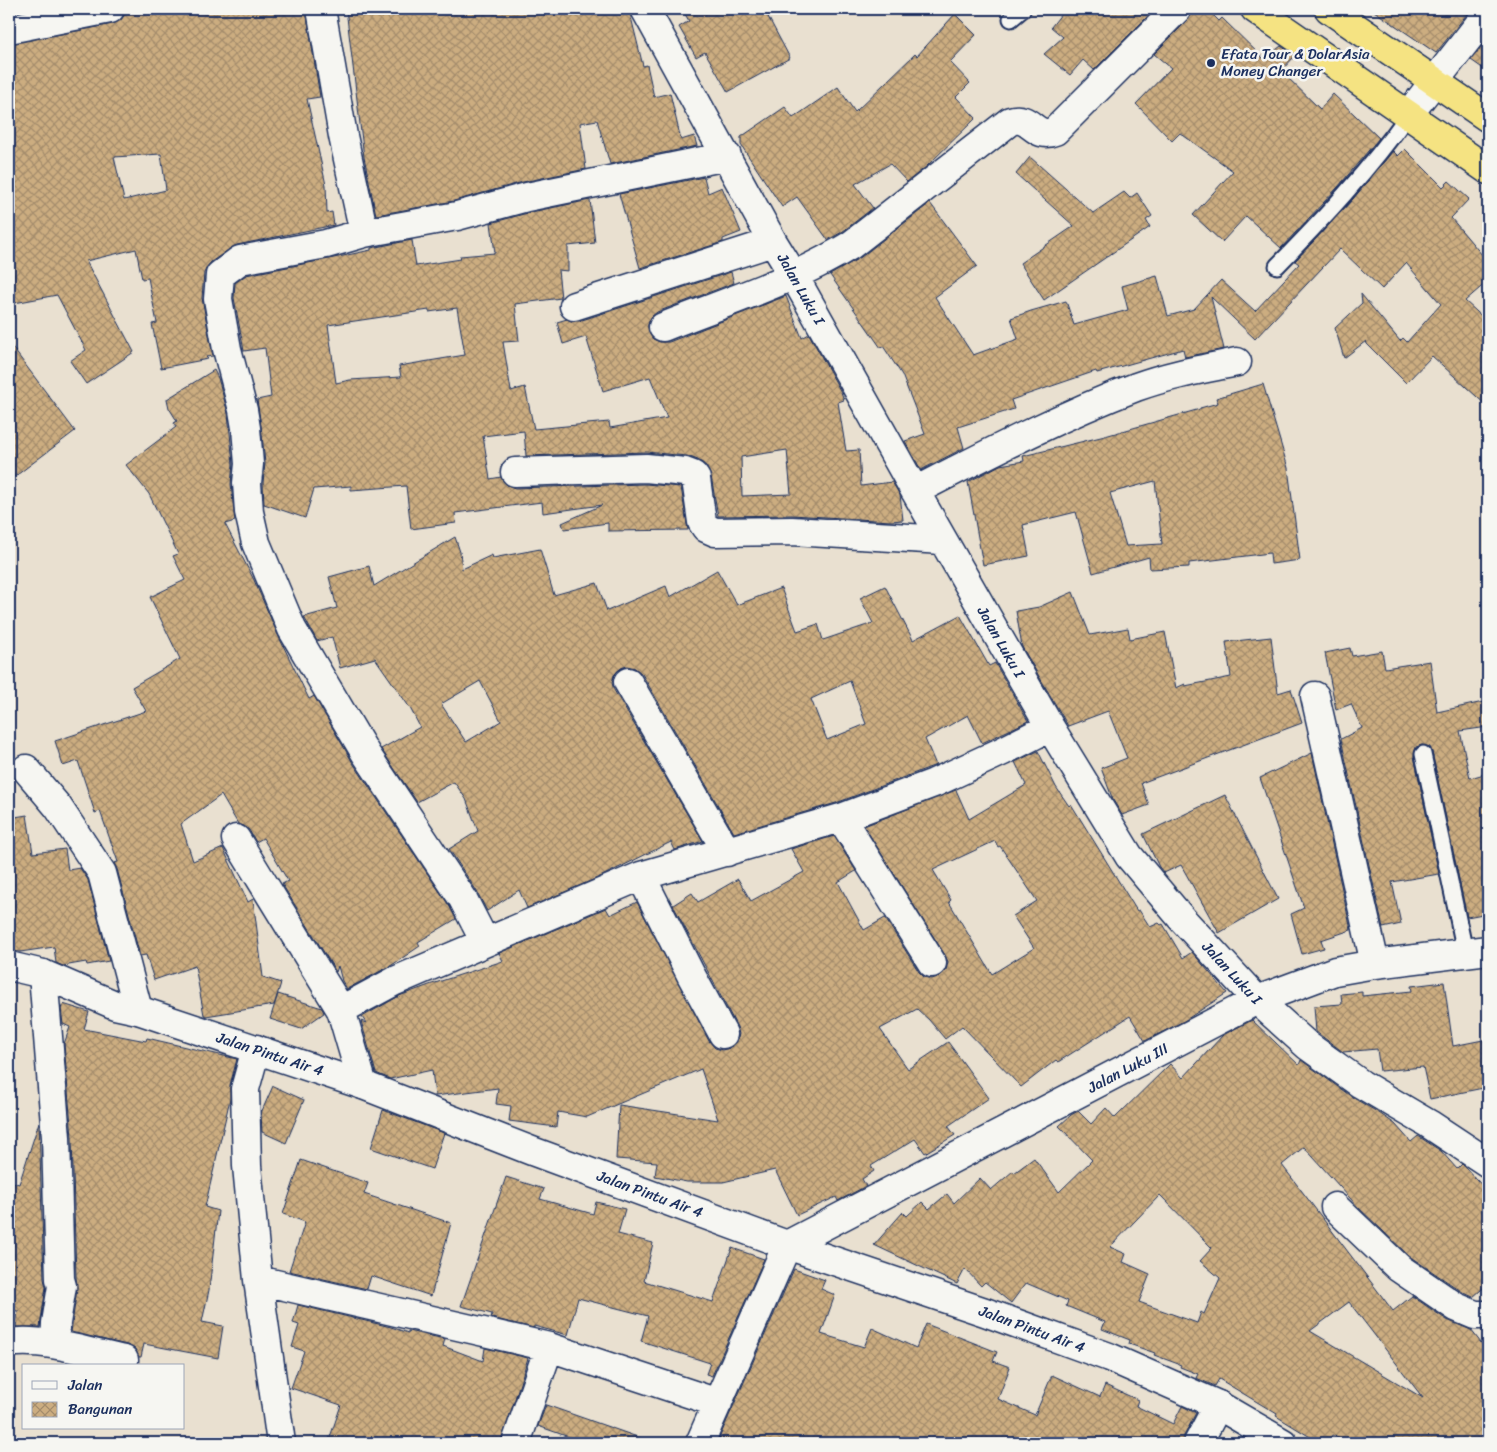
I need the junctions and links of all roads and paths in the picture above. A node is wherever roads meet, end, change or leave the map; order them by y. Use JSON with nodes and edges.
{"nodes":[{"id":1,"x":110,"y":9,"type":"edge"},
{"id":2,"x":322,"y":9,"type":"edge"},
{"id":3,"x":645,"y":9,"type":"edge"},
{"id":4,"x":1023,"y":9,"type":"edge"},
{"id":5,"x":1177,"y":9,"type":"edge"},
{"id":6,"x":1255,"y":9,"type":"edge"},
{"id":7,"x":1329,"y":9,"type":"edge"},
{"id":8,"x":1488,"y":13,"type":"edge"},
{"id":9,"x":1010,"y":19,"type":"dead end"},
{"id":10,"x":9,"y":29,"type":"edge"},
{"id":11,"x":1435,"y":81,"type":"junction"},
{"id":12,"x":1408,"y":115,"type":"junction"},
{"id":13,"x":1488,"y":118,"type":"edge"},
{"id":14,"x":727,"y":156,"type":"junction"},
{"id":15,"x":1488,"y":170,"type":"edge"},
{"id":16,"x":364,"y":233,"type":"junction"},
{"id":17,"x":773,"y":242,"type":"junction"},
{"id":18,"x":1277,"y":266,"type":"dead end"},
{"id":19,"x":794,"y":276,"type":"junction"},
{"id":20,"x":574,"y":306,"type":"dead end"},
{"id":21,"x":663,"y":327,"type":"dead end"},
{"id":22,"x":1236,"y":362,"type":"dead end"},
{"id":23,"x":515,"y":472,"type":"dead end"},
{"id":24,"x":915,"y":491,"type":"junction"},
{"id":25,"x":943,"y":540,"type":"junction"},
{"id":26,"x":628,"y":682,"type":"dead end"},
{"id":27,"x":1315,"y":696,"type":"dead end"},
{"id":28,"x":1050,"y":727,"type":"junction"},
{"id":29,"x":1423,"y":754,"type":"dead end"},
{"id":30,"x":26,"y":769,"type":"dead end"},
{"id":31,"x":841,"y":818,"type":"junction"},
{"id":32,"x":236,"y":839,"type":"dead end"},
{"id":33,"x":727,"y":852,"type":"junction"},
{"id":34,"x":641,"y":876,"type":"junction"},
{"id":35,"x":485,"y":942,"type":"junction"},
{"id":36,"x":1477,"y":951,"type":"edge"},
{"id":37,"x":932,"y":963,"type":"dead end"},
{"id":38,"x":1375,"y":964,"type":"junction"},
{"id":39,"x":9,"y":966,"type":"edge"},
{"id":40,"x":43,"y":974,"type":"junction"},
{"id":41,"x":1257,"y":1000,"type":"junction"},
{"id":42,"x":138,"y":1010,"type":"junction"},
{"id":43,"x":341,"y":1010,"type":"junction"},
{"id":44,"x":723,"y":1034,"type":"dead end"},
{"id":45,"x":256,"y":1050,"type":"junction"},
{"id":46,"x":363,"y":1085,"type":"junction"},
{"id":47,"x":1488,"y":1164,"type":"edge"},
{"id":48,"x":1335,"y":1207,"type":"dead end"},
{"id":49,"x":787,"y":1245,"type":"junction"},
{"id":50,"x":258,"y":1280,"type":"junction"},
{"id":51,"x":1488,"y":1315,"type":"edge"},
{"id":52,"x":9,"y":1343,"type":"edge"},
{"id":53,"x":55,"y":1344,"type":"junction"},
{"id":54,"x":549,"y":1347,"type":"junction"},
{"id":55,"x":124,"y":1360,"type":"dead end"},
{"id":56,"x":718,"y":1403,"type":"junction"},
{"id":57,"x":1218,"y":1405,"type":"junction"},
{"id":58,"x":281,"y":1443,"type":"edge"},
{"id":59,"x":516,"y":1443,"type":"edge"},
{"id":60,"x":700,"y":1443,"type":"edge"},
{"id":61,"x":1198,"y":1443,"type":"edge"},
{"id":62,"x":1283,"y":1443,"type":"edge"}],
"edges":[{"from":1,"to":10,"type":"street"},
{"from":2,"to":16,"type":"street"},
{"from":3,"to":14,"type":"street","name":"Jalan Luku I"},
{"from":4,"to":9,"type":"lane"},
{"from":5,"to":19,"type":"street"},
{"from":6,"to":12,"type":"highway"},
{"from":7,"to":11,"type":"highway"},
{"from":8,"to":11,"type":"street"},
{"from":11,"to":12,"type":"street"},
{"from":11,"to":13,"type":"highway"},
{"from":12,"to":15,"type":"highway"},
{"from":12,"to":18,"type":"lane"},
{"from":14,"to":16,"type":"street"},
{"from":14,"to":17,"type":"street","name":"Jalan Luku I"},
{"from":16,"to":35,"type":"street"},
{"from":17,"to":19,"type":"street","name":"Jalan Luku I"},
{"from":17,"to":20,"type":"street"},
{"from":19,"to":21,"type":"street"},
{"from":19,"to":24,"type":"street","name":"Jalan Luku I"},
{"from":22,"to":24,"type":"street"},
{"from":23,"to":25,"type":"street"},
{"from":24,"to":25,"type":"street","name":"Jalan Luku I"},
{"from":25,"to":28,"type":"street","name":"Jalan Luku I"},
{"from":26,"to":33,"type":"street"},
{"from":27,"to":38,"type":"street"},
{"from":28,"to":31,"type":"street"},
{"from":28,"to":41,"type":"street","name":"Jalan Luku I"},
{"from":29,"to":36,"type":"lane"},
{"from":30,"to":42,"type":"street"},
{"from":31,"to":33,"type":"street"},
{"from":31,"to":37,"type":"street"},
{"from":32,"to":43,"type":"street"},
{"from":33,"to":34,"type":"street"},
{"from":34,"to":35,"type":"street"},
{"from":34,"to":44,"type":"street"},
{"from":35,"to":43,"type":"street"},
{"from":36,"to":38,"type":"street","name":"Jalan Luku III"},
{"from":38,"to":41,"type":"street","name":"Jalan Luku III"},
{"from":39,"to":40,"type":"street","name":"Jalan Pintu Air 4"},
{"from":40,"to":42,"type":"street","name":"Jalan Pintu Air 4"},
{"from":40,"to":53,"type":"street"},
{"from":41,"to":47,"type":"street","name":"Jalan Luku I"},
{"from":41,"to":49,"type":"street","name":"Jalan Luku III"},
{"from":42,"to":45,"type":"street","name":"Jalan Pintu Air 4"},
{"from":43,"to":46,"type":"street"},
{"from":45,"to":46,"type":"street","name":"Jalan Pintu Air 4"},
{"from":45,"to":50,"type":"street"},
{"from":46,"to":49,"type":"street","name":"Jalan Pintu Air 4"},
{"from":48,"to":51,"type":"street"},
{"from":49,"to":56,"type":"street"},
{"from":49,"to":57,"type":"street","name":"Jalan Pintu Air 4"},
{"from":50,"to":54,"type":"street"},
{"from":50,"to":58,"type":"street"},
{"from":52,"to":53,"type":"street"},
{"from":53,"to":55,"type":"street"},
{"from":54,"to":56,"type":"street"},
{"from":54,"to":59,"type":"street"},
{"from":56,"to":60,"type":"street"},
{"from":57,"to":61,"type":"street"},
{"from":57,"to":62,"type":"street","name":"Jalan Pintu Air 4"}]}
